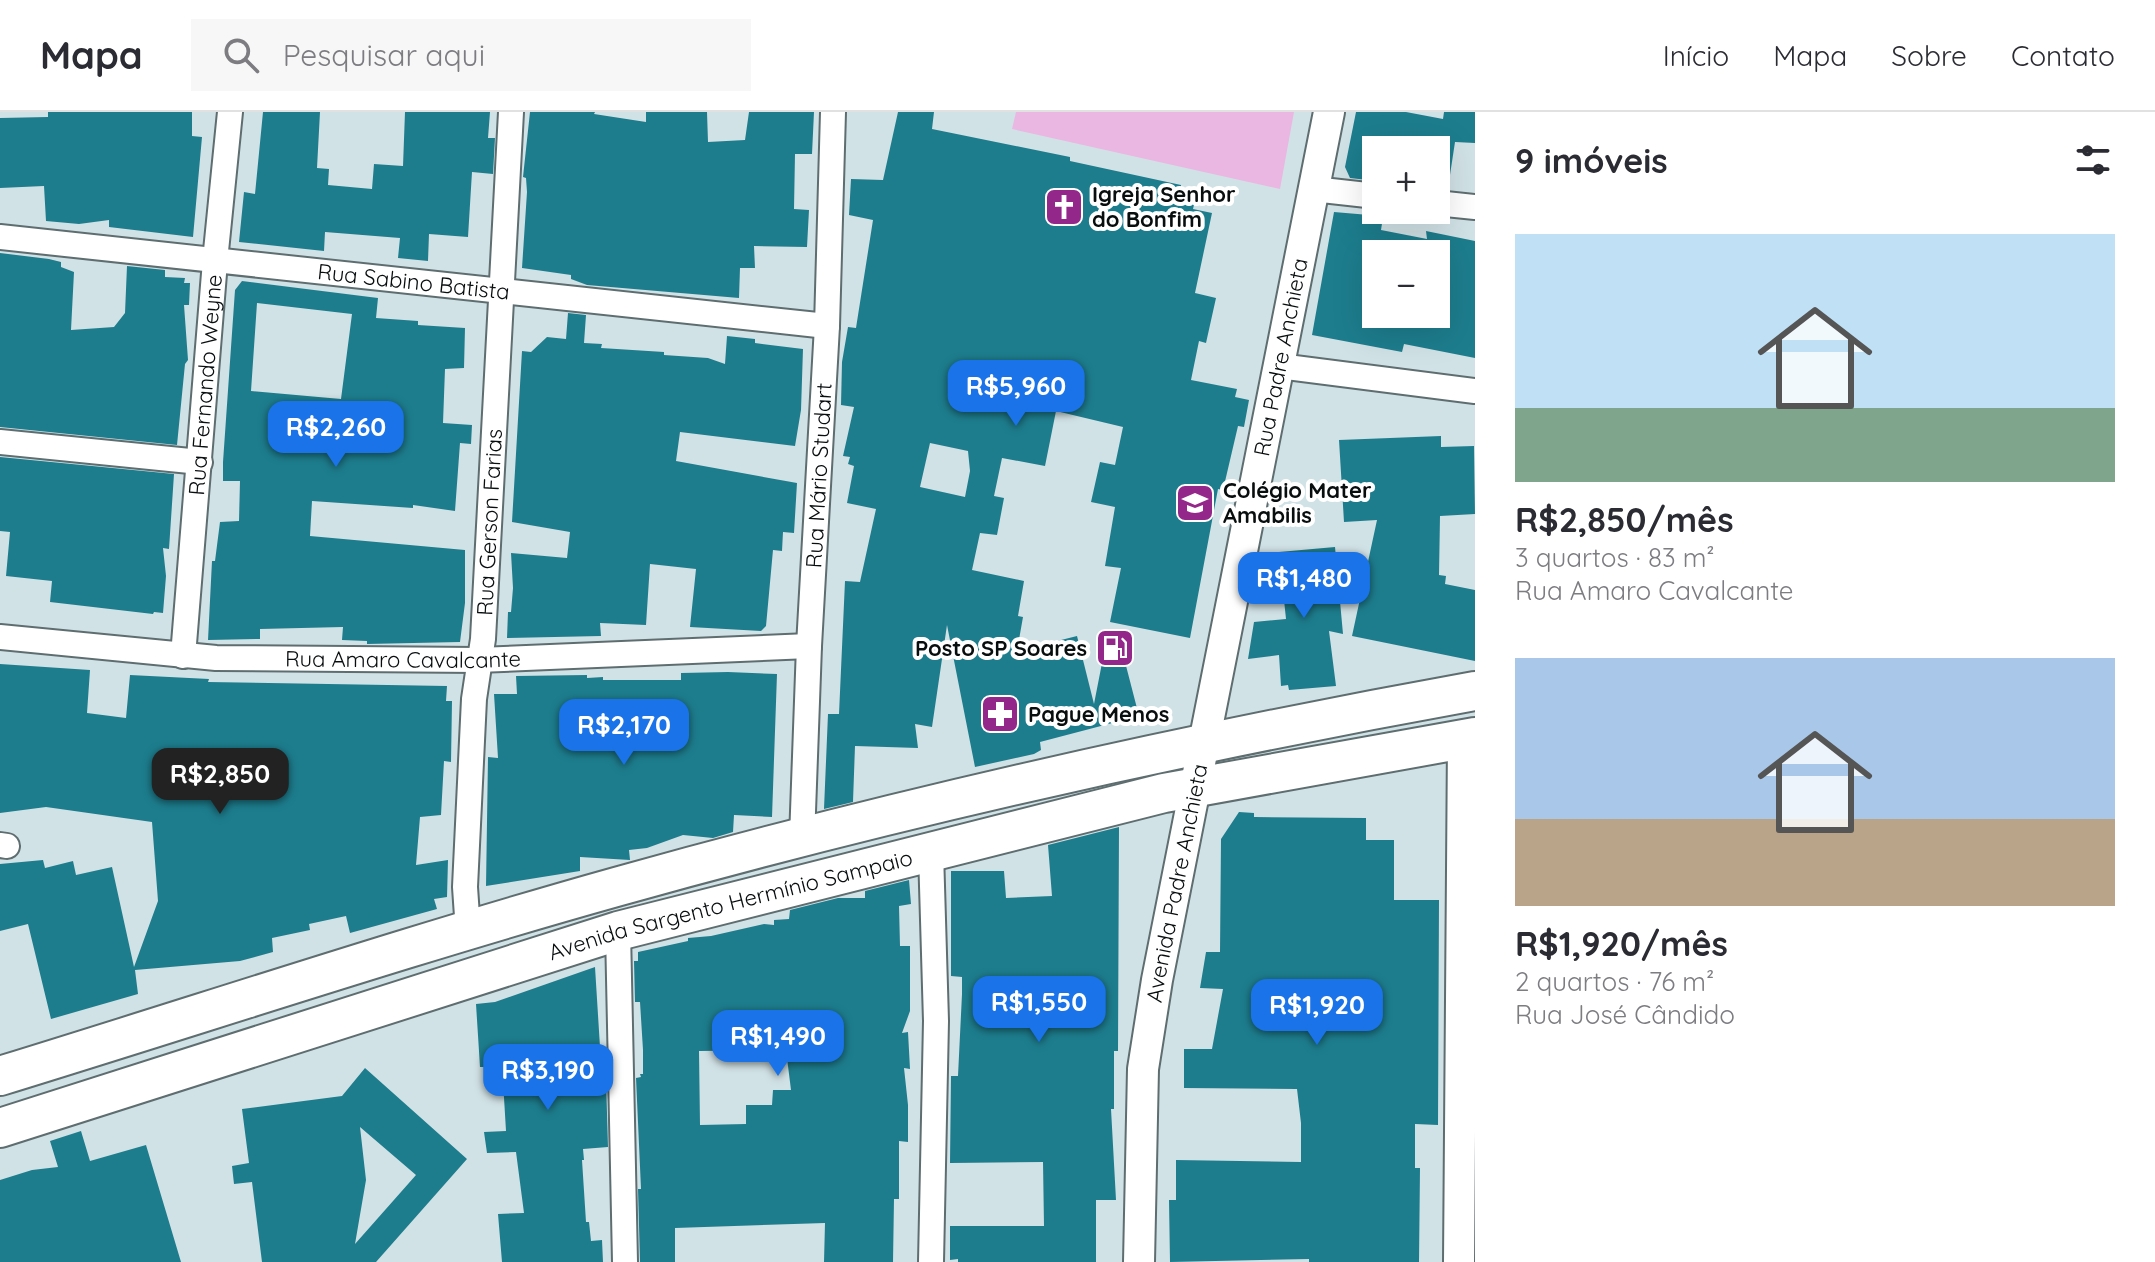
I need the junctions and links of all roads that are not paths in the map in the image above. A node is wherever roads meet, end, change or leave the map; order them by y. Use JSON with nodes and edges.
{"nodes":[{"id":1,"x":230,"y":112,"type":"edge"},
{"id":2,"x":511,"y":112,"type":"edge"},
{"id":3,"x":833,"y":112,"type":"edge"},
{"id":4,"x":1329,"y":112,"type":"edge"},
{"id":5,"x":1313,"y":189,"type":"junction"},
{"id":6,"x":1362,"y":194,"type":"edge"},
{"id":7,"x":1450,"y":204,"type":"edge"},
{"id":8,"x":1475,"y":207,"type":"edge"},
{"id":9,"x":0,"y":237,"type":"edge"},
{"id":10,"x":215,"y":261,"type":"junction"},
{"id":11,"x":500,"y":292,"type":"junction"},
{"id":12,"x":827,"y":326,"type":"junction"},
{"id":13,"x":1279,"y":366,"type":"junction"},
{"id":14,"x":1475,"y":391,"type":"edge"},
{"id":15,"x":0,"y":442,"type":"edge"},
{"id":16,"x":200,"y":462,"type":"junction"},
{"id":17,"x":0,"y":637,"type":"edge"},
{"id":18,"x":809,"y":646,"type":"junction"},
{"id":19,"x":183,"y":656,"type":"junction"},
{"id":20,"x":478,"y":660,"type":"junction"},
{"id":21,"x":1475,"y":691,"type":"edge"},
{"id":22,"x":1469,"y":738,"type":"edge"},
{"id":23,"x":1203,"y":745,"type":"junction"},
{"id":24,"x":1195,"y":787,"type":"junction"},
{"id":25,"x":802,"y":839,"type":"junction"},
{"id":26,"x":931,"y":852,"type":"junction"},
{"id":27,"x":468,"y":931,"type":"junction"},
{"id":28,"x":618,"y":931,"type":"junction"},
{"id":29,"x":0,"y":1076,"type":"edge"},
{"id":30,"x":0,"y":1128,"type":"edge"},
{"id":31,"x":625,"y":1262,"type":"edge"},
{"id":32,"x":931,"y":1262,"type":"edge"},
{"id":33,"x":1139,"y":1262,"type":"edge"},
{"id":34,"x":1459,"y":1262,"type":"edge"}],
"edges":[{"from":1,"to":10,"type":"street","name":"Rua Fernando Weyne"},
{"from":2,"to":11,"type":"street","name":"Rua Gerson Farias"},
{"from":3,"to":12,"type":"street","name":"Rua Mário Studart"},
{"from":4,"to":5,"type":"street","name":"Rua Padre Anchieta"},
{"from":5,"to":6,"type":"street"},
{"from":5,"to":13,"type":"street","name":"Rua Padre Anchieta"},
{"from":7,"to":8,"type":"street"},
{"from":9,"to":10,"type":"street","name":"Rua Sabino Batista"},
{"from":10,"to":11,"type":"street","name":"Rua Sabino Batista"},
{"from":10,"to":16,"type":"street","name":"Rua Fernando Weyne"},
{"from":11,"to":12,"type":"street","name":"Rua Sabino Batista"},
{"from":11,"to":20,"type":"street","name":"Rua Gerson Farias"},
{"from":12,"to":18,"type":"street","name":"Rua Mário Studart"},
{"from":13,"to":14,"type":"street"},
{"from":13,"to":23,"type":"street","name":"Rua Padre Anchieta"},
{"from":15,"to":16,"type":"street"},
{"from":16,"to":19,"type":"street","name":"Rua Fernando Weyne"},
{"from":17,"to":19,"type":"street","name":"Rua Amaro Cavalcante"},
{"from":18,"to":20,"type":"street","name":"Rua Amaro Cavalcante"},
{"from":18,"to":25,"type":"street","name":"Rua Mário Studart"},
{"from":19,"to":20,"type":"street","name":"Rua Amaro Cavalcante"},
{"from":20,"to":27,"type":"street","name":"Rua Gerson Farias"},
{"from":21,"to":23,"type":"main road","name":"Avenida Sargento Hermínio Sampaio"},
{"from":22,"to":24,"type":"main road","name":"Avenida Sargento Hermínio Sampaio"},
{"from":22,"to":34,"type":"street"},
{"from":23,"to":24,"type":"street","name":"Avenida Padre Anchieta"},
{"from":23,"to":25,"type":"main road","name":"Avenida Sargento Hermínio Sampaio"},
{"from":24,"to":26,"type":"main road","name":"Avenida Sargento Hermínio Sampaio"},
{"from":24,"to":33,"type":"street","name":"Avenida Padre Anchieta"},
{"from":25,"to":27,"type":"main road","name":"Avenida Sargento Hermínio Sampaio"},
{"from":26,"to":28,"type":"main road","name":"Avenida Sargento Hermínio Sampaio"},
{"from":26,"to":32,"type":"street"},
{"from":27,"to":29,"type":"main road","name":"Avenida Sargento Hermínio Sampaio"},
{"from":28,"to":30,"type":"main road","name":"Avenida Sargento Hermínio Sampaio"},
{"from":28,"to":31,"type":"street"}]}
